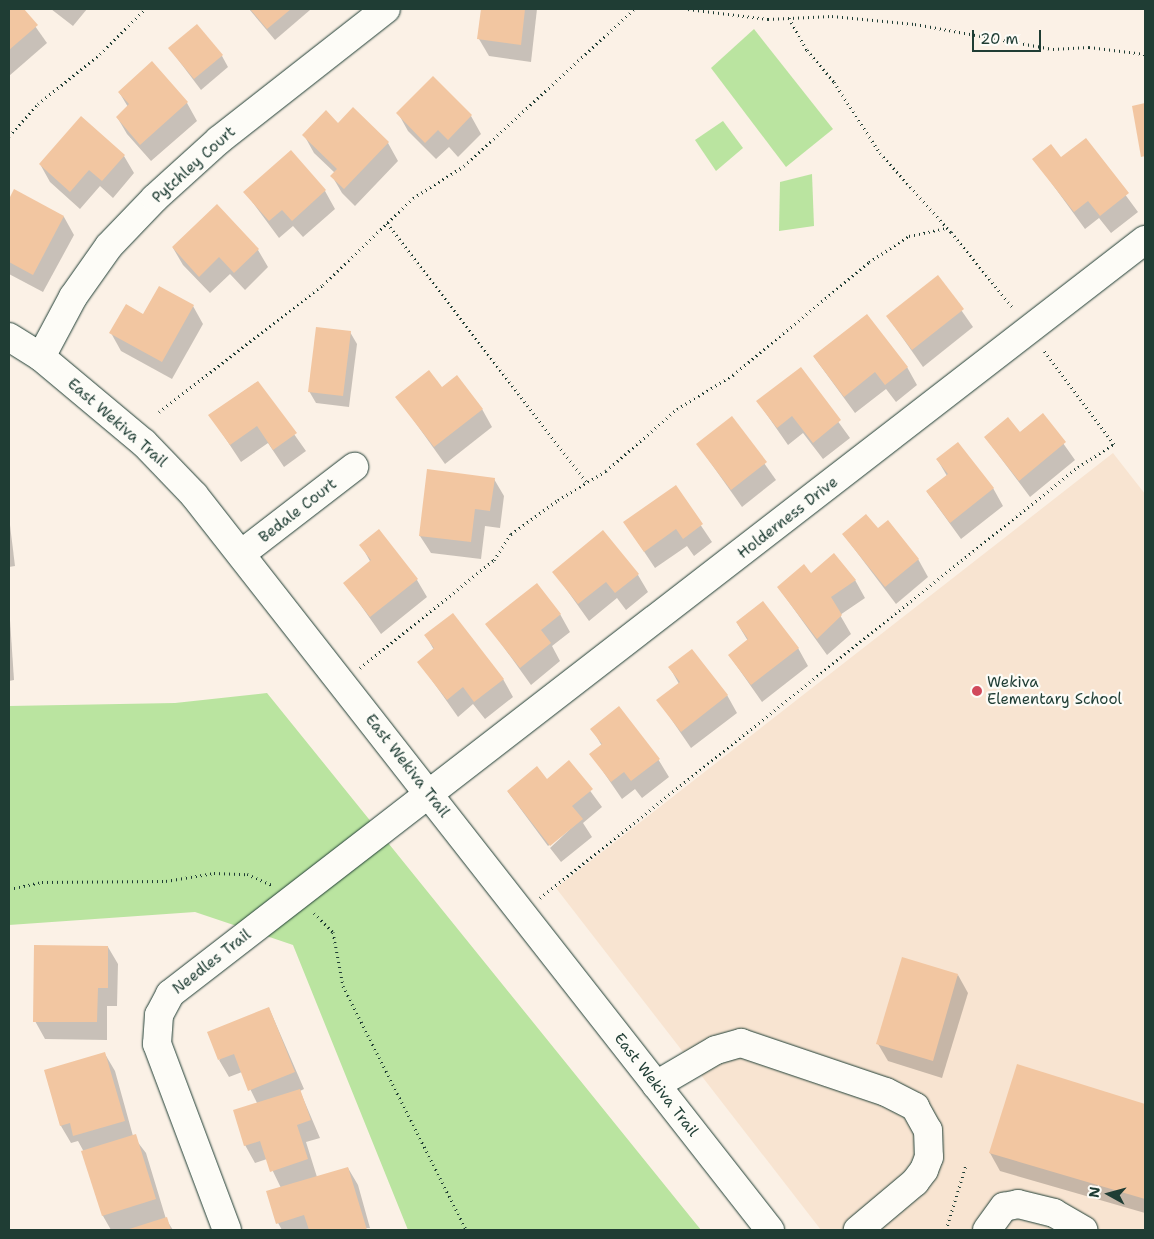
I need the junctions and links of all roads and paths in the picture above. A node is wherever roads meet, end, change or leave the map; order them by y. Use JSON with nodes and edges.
{"nodes":[{"id":1,"x":145,"y":9,"type":"edge"},
{"id":2,"x":386,"y":9,"type":"edge"},
{"id":3,"x":634,"y":9,"type":"edge"},
{"id":4,"x":688,"y":9,"type":"edge"},
{"id":5,"x":790,"y":18,"type":"junction"},
{"id":6,"x":1145,"y":54,"type":"edge"},
{"id":7,"x":9,"y":136,"type":"edge"},
{"id":8,"x":387,"y":223,"type":"junction"},
{"id":9,"x":947,"y":228,"type":"junction"},
{"id":10,"x":1145,"y":240,"type":"edge"},
{"id":11,"x":1029,"y":330,"type":"junction"},
{"id":12,"x":9,"y":337,"type":"edge"},
{"id":13,"x":41,"y":357,"type":"junction"},
{"id":14,"x":159,"y":412,"type":"dead end"},
{"id":15,"x":354,"y":467,"type":"dead end"},
{"id":16,"x":587,"y":483,"type":"junction"},
{"id":17,"x":241,"y":554,"type":"junction"},
{"id":18,"x":341,"y":682,"type":"junction"},
{"id":19,"x":430,"y":796,"type":"junction"},
{"id":20,"x":9,"y":889,"type":"edge"},
{"id":21,"x":292,"y":901,"type":"junction"},
{"id":22,"x":521,"y":912,"type":"junction"},
{"id":23,"x":656,"y":1085,"type":"junction"},
{"id":24,"x":966,"y":1165,"type":"dead end"},
{"id":25,"x":227,"y":1230,"type":"edge"},
{"id":26,"x":466,"y":1230,"type":"edge"},
{"id":27,"x":770,"y":1230,"type":"edge"},
{"id":28,"x":858,"y":1230,"type":"edge"},
{"id":29,"x":946,"y":1230,"type":"edge"},
{"id":30,"x":987,"y":1230,"type":"edge"},
{"id":31,"x":1084,"y":1230,"type":"edge"}],
"edges":[{"from":1,"to":7,"type":"path"},
{"from":2,"to":13,"type":"street","name":"Pytchley Court"},
{"from":3,"to":8,"type":"path"},
{"from":4,"to":5,"type":"path"},
{"from":5,"to":6,"type":"path"},
{"from":5,"to":9,"type":"path"},
{"from":8,"to":14,"type":"path"},
{"from":8,"to":16,"type":"path"},
{"from":9,"to":11,"type":"path"},
{"from":9,"to":16,"type":"path"},
{"from":10,"to":11,"type":"street","name":"Holderness Drive"},
{"from":11,"to":19,"type":"street","name":"Holderness Drive"},
{"from":11,"to":22,"type":"path"},
{"from":12,"to":13,"type":"street","name":"East Wekiva Trail"},
{"from":13,"to":17,"type":"street","name":"East Wekiva Trail"},
{"from":15,"to":17,"type":"street","name":"Bedale Court"},
{"from":16,"to":18,"type":"path"},
{"from":17,"to":18,"type":"street","name":"East Wekiva Trail"},
{"from":18,"to":19,"type":"street","name":"East Wekiva Trail"},
{"from":19,"to":21,"type":"street","name":"Needles Trail"},
{"from":19,"to":22,"type":"street","name":"East Wekiva Trail"},
{"from":20,"to":21,"type":"path"},
{"from":21,"to":25,"type":"street","name":"Needles Trail"},
{"from":21,"to":26,"type":"path"},
{"from":22,"to":23,"type":"street","name":"East Wekiva Trail"},
{"from":23,"to":27,"type":"street","name":"East Wekiva Trail"},
{"from":23,"to":28,"type":"street"},
{"from":24,"to":29,"type":"path"},
{"from":30,"to":31,"type":"street"}]}
